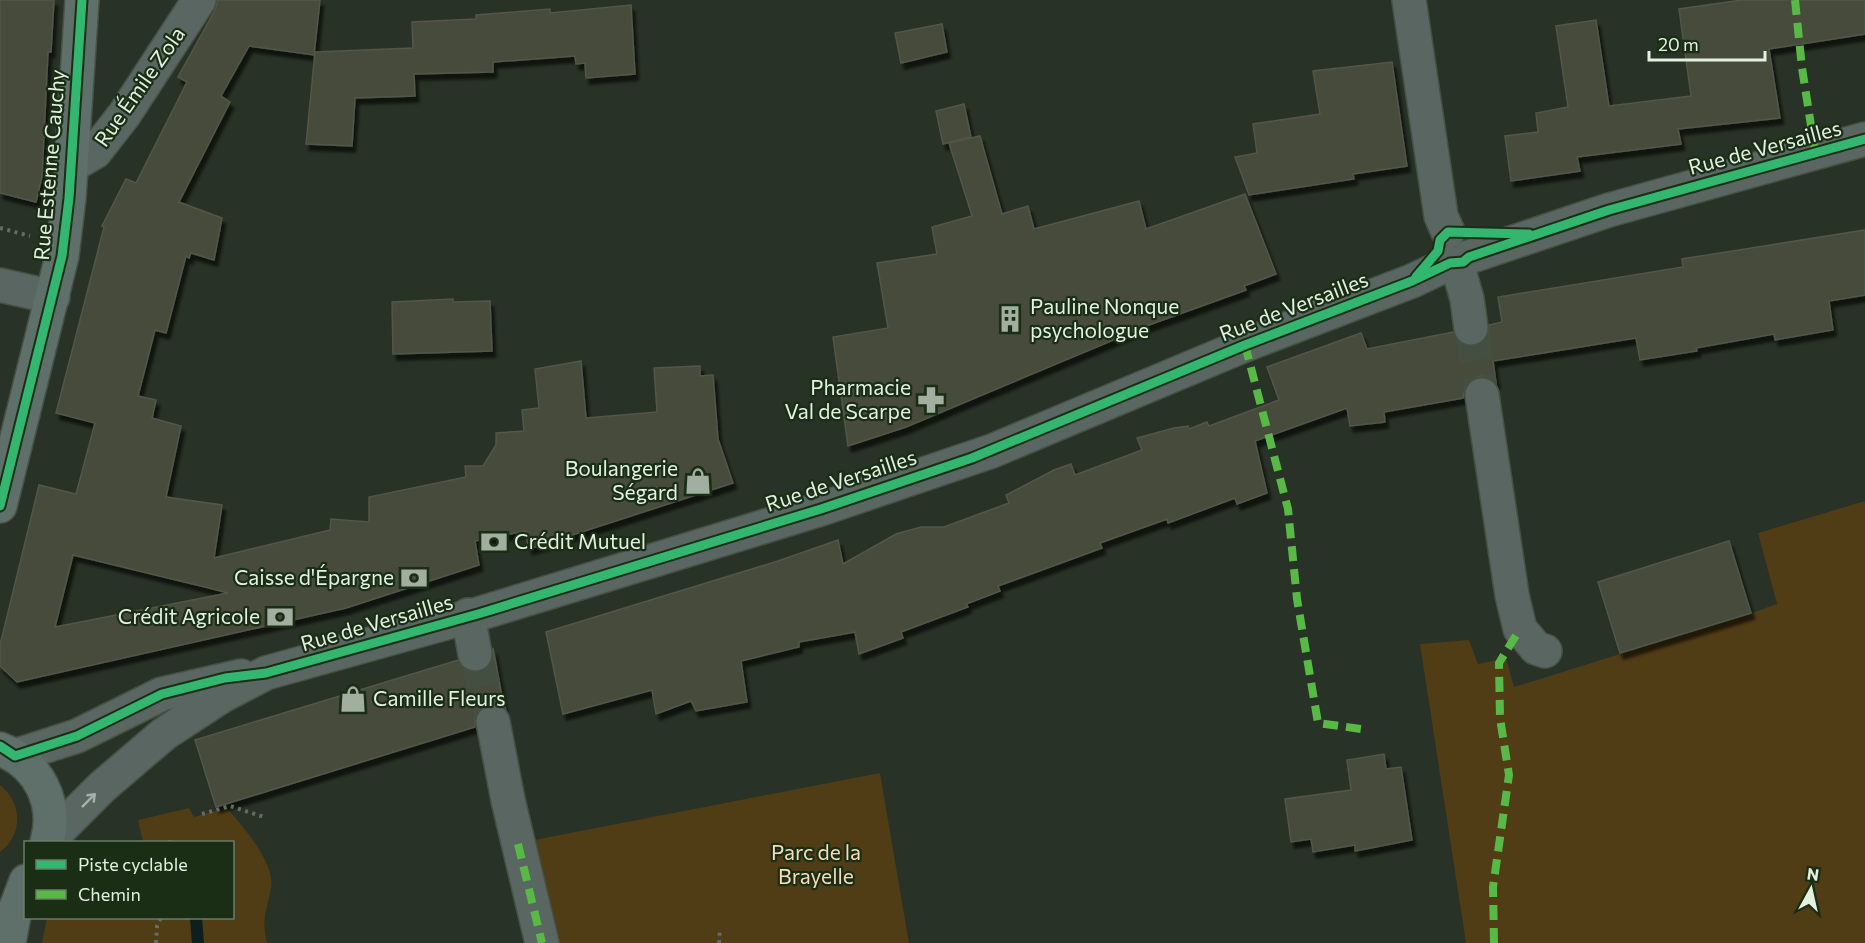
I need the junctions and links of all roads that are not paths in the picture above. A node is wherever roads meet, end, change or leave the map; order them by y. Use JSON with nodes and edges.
{"nodes":[{"id":1,"x":82,"y":0,"type":"edge"},
{"id":2,"x":199,"y":0,"type":"edge"},
{"id":3,"x":1409,"y":0,"type":"edge"},
{"id":4,"x":1865,"y":139,"type":"edge"},
{"id":5,"x":71,"y":166,"type":"junction"},
{"id":6,"x":1454,"y":250,"type":"junction"},
{"id":7,"x":0,"y":285,"type":"edge"},
{"id":8,"x":53,"y":297,"type":"junction"},
{"id":9,"x":1471,"y":328,"type":"tunnel mouth"},
{"id":10,"x":1482,"y":395,"type":"tunnel mouth"},
{"id":11,"x":0,"y":506,"type":"edge"},
{"id":12,"x":468,"y":615,"type":"junction"},
{"id":13,"x":1545,"y":651,"type":"dead end"},
{"id":14,"x":475,"y":654,"type":"tunnel mouth"},
{"id":15,"x":267,"y":673,"type":"junction"},
{"id":16,"x":493,"y":722,"type":"tunnel mouth"},
{"id":17,"x":5,"y":750,"type":"edge"},
{"id":18,"x":47,"y":841,"type":"edge"},
{"id":19,"x":48,"y":841,"type":"edge"},
{"id":20,"x":24,"y":875,"type":"edge"},
{"id":21,"x":24,"y":886,"type":"edge"},
{"id":22,"x":0,"y":889,"type":"edge"},
{"id":23,"x":9,"y":943,"type":"edge"},
{"id":24,"x":542,"y":943,"type":"edge"}],
"edges":[{"from":1,"to":5,"type":"main road","name":"Rue Estenne Cauchy"},
{"from":2,"to":5,"type":"street","name":"Rue Émile Zola"},
{"from":3,"to":6,"type":"street"},
{"from":4,"to":6,"type":"street","name":"Rue de Versailles"},
{"from":5,"to":8,"type":"main road","name":"Rue Estenne Cauchy"},
{"from":6,"to":9,"type":"street"},
{"from":6,"to":12,"type":"street","name":"Rue de Versailles"},
{"from":7,"to":8,"type":"street"},
{"from":8,"to":11,"type":"main road","name":"Rue Estenne Cauchy"},
{"from":10,"to":13,"type":"street"},
{"from":12,"to":14,"type":"street"},
{"from":12,"to":15,"type":"street","name":"Rue de Versailles"},
{"from":15,"to":17,"type":"street"},
{"from":19,"to":15,"type":"street","name":"Rue de Versailles","one_way":true},
{"from":16,"to":24,"type":"street"},
{"from":17,"to":18,"type":"main road"},
{"from":20,"to":22,"type":"main road"},
{"from":21,"to":23,"type":"main road"}]}
